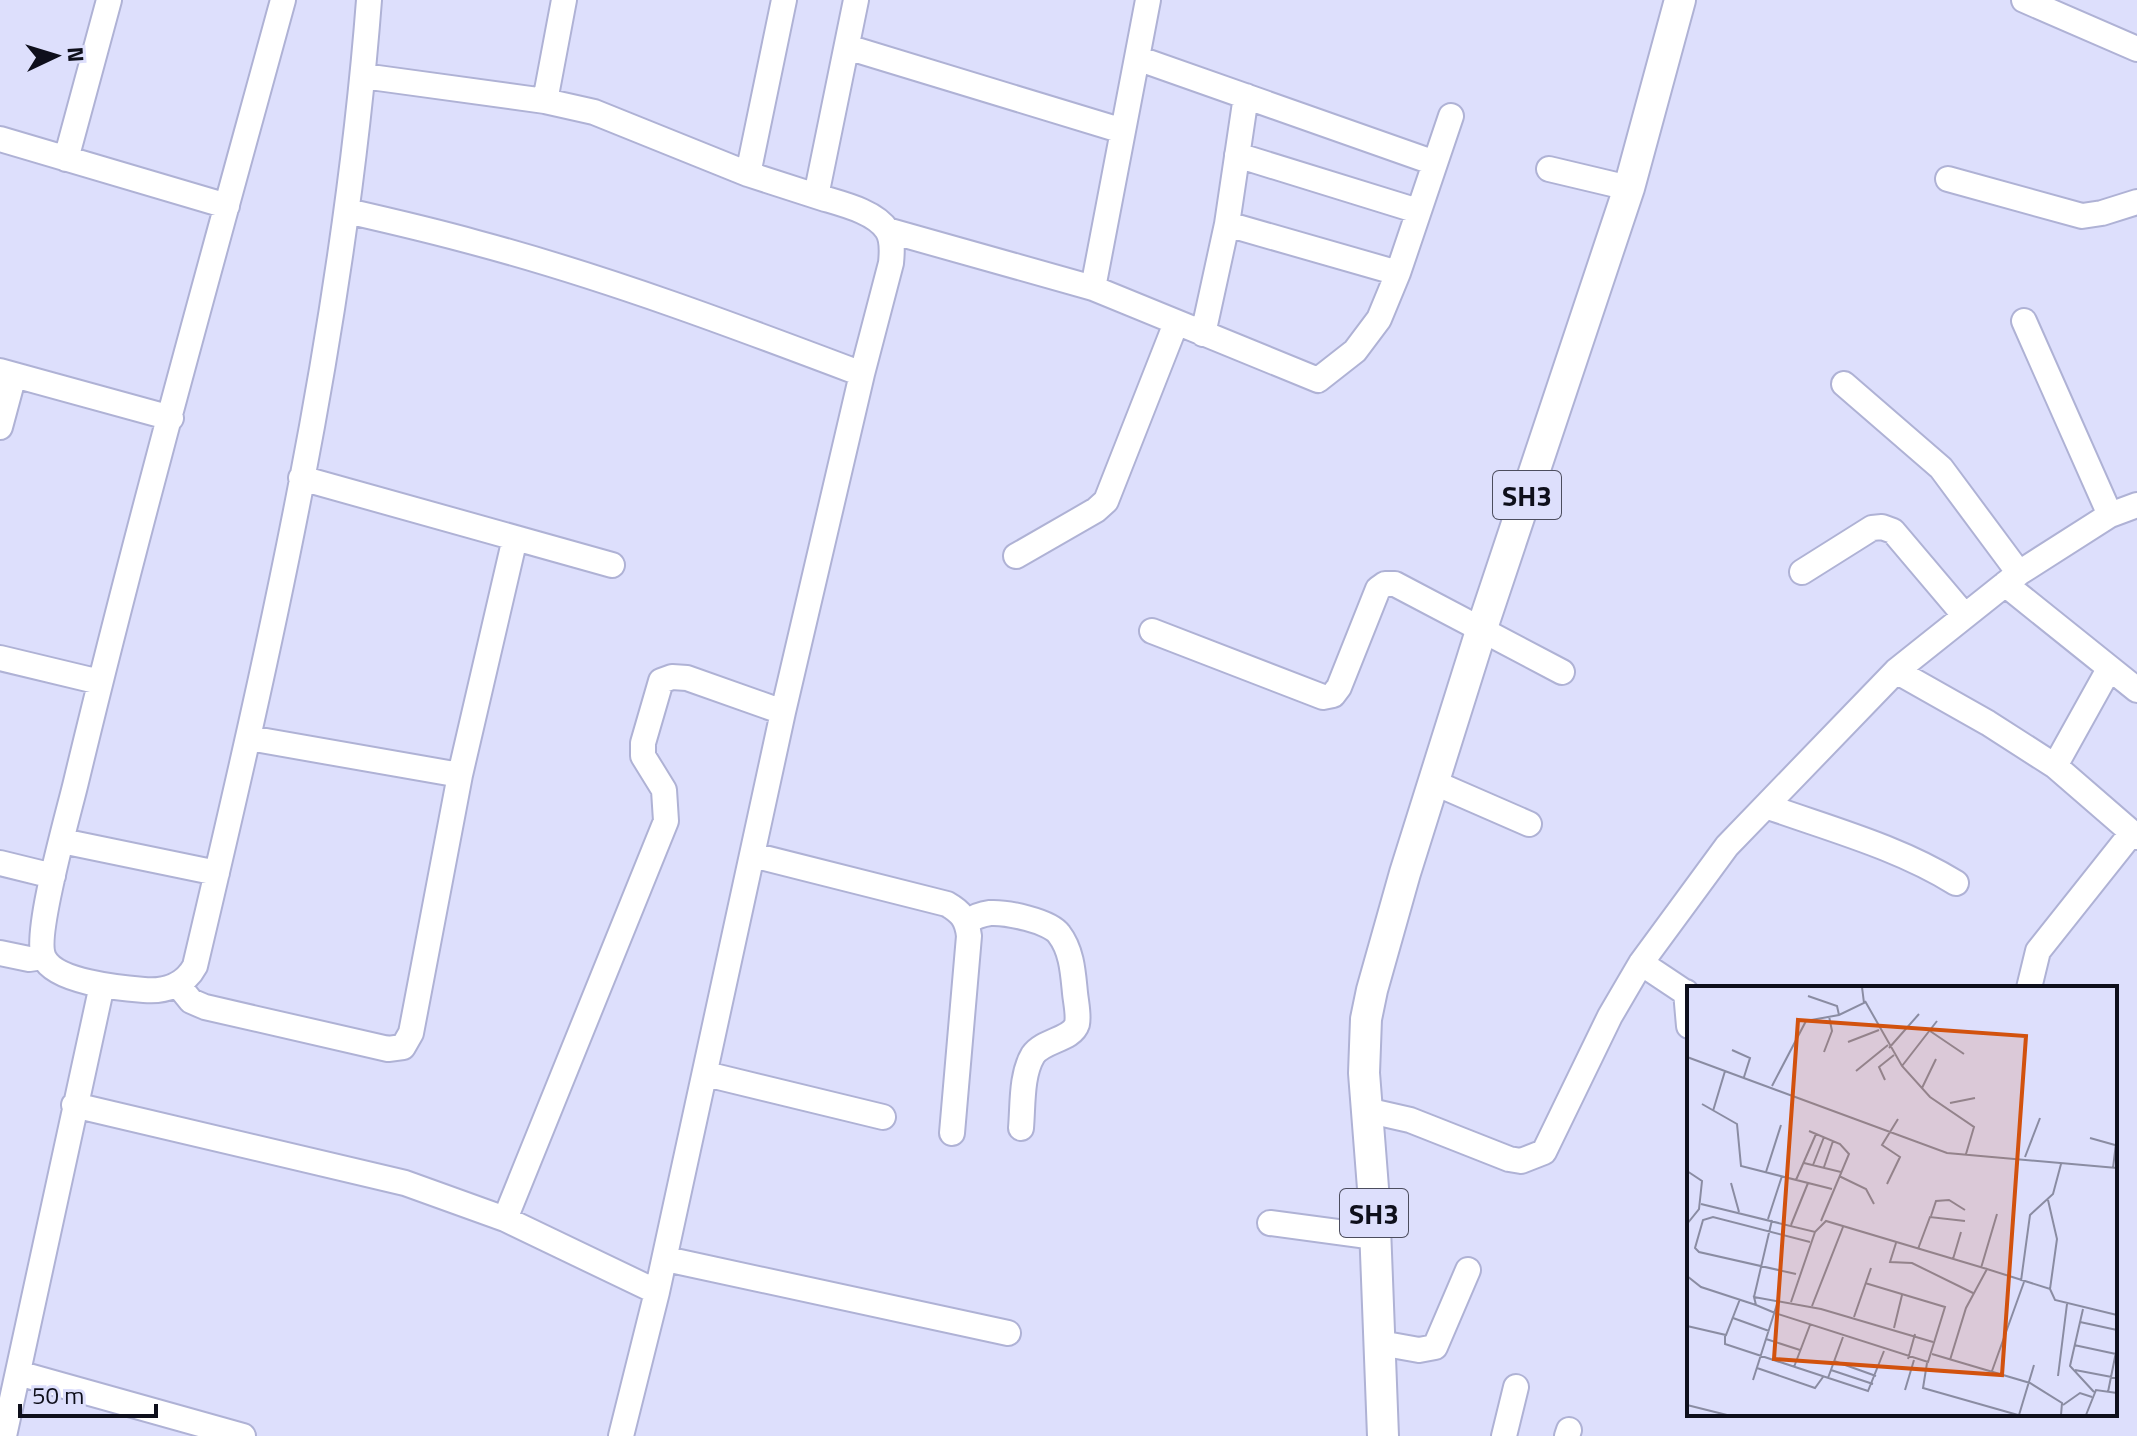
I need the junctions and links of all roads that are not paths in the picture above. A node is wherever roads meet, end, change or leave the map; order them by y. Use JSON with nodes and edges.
{"nodes":[{"id":1,"x":109,"y":0,"type":"edge"},
{"id":2,"x":283,"y":0,"type":"edge"},
{"id":3,"x":369,"y":0,"type":"edge"},
{"id":4,"x":564,"y":0,"type":"edge"},
{"id":5,"x":784,"y":0,"type":"edge"},
{"id":6,"x":856,"y":0,"type":"edge"},
{"id":7,"x":1148,"y":0,"type":"edge"},
{"id":8,"x":1680,"y":0,"type":"edge"},
{"id":9,"x":2024,"y":0,"type":"edge"},
{"id":10,"x":847,"y":47,"type":"junction"},
{"id":11,"x":2137,"y":49,"type":"edge"},
{"id":12,"x":1137,"y":58,"type":"junction"},
{"id":13,"x":363,"y":76,"type":"junction"},
{"id":14,"x":1246,"y":96,"type":"junction"},
{"id":15,"x":545,"y":101,"type":"junction"},
{"id":16,"x":1451,"y":116,"type":"dead end"},
{"id":17,"x":1123,"y":131,"type":"junction"},
{"id":18,"x":0,"y":139,"type":"edge"},
{"id":19,"x":1237,"y":155,"type":"junction"},
{"id":20,"x":66,"y":159,"type":"junction"},
{"id":21,"x":1435,"y":163,"type":"junction"},
{"id":22,"x":1549,"y":169,"type":"dead end"},
{"id":23,"x":748,"y":174,"type":"junction"},
{"id":24,"x":1948,"y":179,"type":"dead end"},
{"id":25,"x":1629,"y":188,"type":"junction"},
{"id":26,"x":816,"y":196,"type":"junction"},
{"id":27,"x":2137,"y":202,"type":"edge"},
{"id":28,"x":227,"y":206,"type":"junction"},
{"id":29,"x":347,"y":211,"type":"junction"},
{"id":30,"x":1418,"y":211,"type":"junction"},
{"id":31,"x":1227,"y":224,"type":"junction"},
{"id":32,"x":887,"y":230,"type":"junction"},
{"id":33,"x":1398,"y":273,"type":"junction"},
{"id":34,"x":1093,"y":288,"type":"junction"},
{"id":35,"x":2024,"y":321,"type":"dead end"},
{"id":36,"x":1176,"y":323,"type":"junction"},
{"id":37,"x":1203,"y":334,"type":"junction"},
{"id":38,"x":7,"y":373,"type":"edge"},
{"id":39,"x":862,"y":374,"type":"junction"},
{"id":40,"x":1844,"y":384,"type":"dead end"},
{"id":41,"x":171,"y":418,"type":"junction"},
{"id":42,"x":0,"y":427,"type":"edge"},
{"id":43,"x":301,"y":478,"type":"junction"},
{"id":44,"x":2137,"y":505,"type":"edge"},
{"id":45,"x":2110,"y":515,"type":"junction"},
{"id":46,"x":515,"y":538,"type":"junction"},
{"id":47,"x":1016,"y":556,"type":"dead end"},
{"id":48,"x":612,"y":565,"type":"dead end"},
{"id":49,"x":1802,"y":572,"type":"dead end"},
{"id":50,"x":2012,"y":579,"type":"junction"},
{"id":51,"x":1965,"y":616,"type":"junction"},
{"id":52,"x":1152,"y":631,"type":"dead end"},
{"id":53,"x":1481,"y":631,"type":"junction"},
{"id":54,"x":0,"y":658,"type":"edge"},
{"id":55,"x":2109,"y":669,"type":"junction"},
{"id":56,"x":1896,"y":671,"type":"junction"},
{"id":57,"x":1562,"y":672,"type":"dead end"},
{"id":58,"x":100,"y":682,"type":"junction"},
{"id":59,"x":2137,"y":690,"type":"edge"},
{"id":60,"x":783,"y":712,"type":"junction"},
{"id":61,"x":249,"y":738,"type":"junction"},
{"id":62,"x":2055,"y":766,"type":"junction"},
{"id":63,"x":460,"y":775,"type":"junction"},
{"id":64,"x":1435,"y":783,"type":"junction"},
{"id":65,"x":1766,"y":806,"type":"junction"},
{"id":66,"x":1529,"y":824,"type":"dead end"},
{"id":67,"x":2134,"y":836,"type":"edge"},
{"id":68,"x":62,"y":841,"type":"junction"},
{"id":69,"x":753,"y":855,"type":"junction"},
{"id":70,"x":0,"y":863,"type":"edge"},
{"id":71,"x":217,"y":873,"type":"junction"},
{"id":72,"x":53,"y":876,"type":"junction"},
{"id":73,"x":1956,"y":883,"type":"dead end"},
{"id":74,"x":967,"y":922,"type":"junction"},
{"id":75,"x":0,"y":953,"type":"edge"},
{"id":76,"x":43,"y":957,"type":"junction"},
{"id":77,"x":1641,"y":963,"type":"junction"},
{"id":78,"x":102,"y":985,"type":"junction"},
{"id":79,"x":178,"y":985,"type":"junction"},
{"id":80,"x":2029,"y":986,"type":"edge"},
{"id":81,"x":1687,"y":994,"type":"edge"},
{"id":82,"x":706,"y":1074,"type":"junction"},
{"id":83,"x":74,"y":1105,"type":"junction"},
{"id":84,"x":1366,"y":1110,"type":"junction"},
{"id":85,"x":883,"y":1117,"type":"dead end"},
{"id":86,"x":1021,"y":1128,"type":"dead end"},
{"id":87,"x":952,"y":1133,"type":"dead end"},
{"id":88,"x":505,"y":1219,"type":"junction"},
{"id":89,"x":1270,"y":1223,"type":"dead end"},
{"id":90,"x":1375,"y":1237,"type":"junction"},
{"id":91,"x":666,"y":1259,"type":"junction"},
{"id":92,"x":1468,"y":1270,"type":"dead end"},
{"id":93,"x":657,"y":1292,"type":"junction"},
{"id":94,"x":1008,"y":1333,"type":"dead end"},
{"id":95,"x":1380,"y":1343,"type":"junction"},
{"id":96,"x":18,"y":1373,"type":"junction"},
{"id":97,"x":1516,"y":1387,"type":"dead end"},
{"id":98,"x":4,"y":1436,"type":"edge"},
{"id":99,"x":243,"y":1436,"type":"edge"},
{"id":100,"x":621,"y":1436,"type":"edge"},
{"id":101,"x":1383,"y":1436,"type":"edge"},
{"id":102,"x":1504,"y":1436,"type":"edge"}],
"edges":[{"from":1,"to":20,"type":"street"},
{"from":2,"to":28,"type":"street"},
{"from":3,"to":13,"type":"street"},
{"from":4,"to":15,"type":"street"},
{"from":5,"to":23,"type":"street"},
{"from":6,"to":10,"type":"street"},
{"from":7,"to":12,"type":"street"},
{"from":8,"to":25,"type":"main road","number":"SH3"},
{"from":9,"to":11,"type":"street"},
{"from":10,"to":17,"type":"street"},
{"from":10,"to":26,"type":"street"},
{"from":12,"to":14,"type":"street"},
{"from":12,"to":17,"type":"street"},
{"from":13,"to":15,"type":"street"},
{"from":13,"to":29,"type":"street"},
{"from":14,"to":19,"type":"street"},
{"from":14,"to":21,"type":"street"},
{"from":15,"to":23,"type":"street"},
{"from":16,"to":21,"type":"street"},
{"from":17,"to":34,"type":"street"},
{"from":18,"to":20,"type":"street"},
{"from":19,"to":30,"type":"street"},
{"from":19,"to":31,"type":"street"},
{"from":20,"to":28,"type":"street"},
{"from":21,"to":30,"type":"street"},
{"from":22,"to":25,"type":"street"},
{"from":23,"to":26,"type":"street"},
{"from":24,"to":27,"type":"street"},
{"from":25,"to":53,"type":"main road","number":"SH3"},
{"from":26,"to":32,"type":"street"},
{"from":28,"to":41,"type":"street"},
{"from":29,"to":39,"type":"street"},
{"from":29,"to":43,"type":"street"},
{"from":30,"to":33,"type":"street"},
{"from":31,"to":33,"type":"street"},
{"from":31,"to":37,"type":"street"},
{"from":32,"to":34,"type":"street"},
{"from":32,"to":39,"type":"street"},
{"from":33,"to":37,"type":"street"},
{"from":34,"to":36,"type":"street"},
{"from":35,"to":45,"type":"street"},
{"from":36,"to":37,"type":"street"},
{"from":36,"to":47,"type":"street"},
{"from":38,"to":41,"type":"street"},
{"from":38,"to":42,"type":"street"},
{"from":39,"to":60,"type":"street"},
{"from":40,"to":50,"type":"street"},
{"from":41,"to":58,"type":"street"},
{"from":43,"to":46,"type":"street"},
{"from":43,"to":61,"type":"street"},
{"from":44,"to":45,"type":"street"},
{"from":45,"to":50,"type":"street"},
{"from":46,"to":48,"type":"street"},
{"from":46,"to":63,"type":"street"},
{"from":49,"to":51,"type":"street"},
{"from":50,"to":51,"type":"street"},
{"from":50,"to":55,"type":"street"},
{"from":51,"to":56,"type":"street"},
{"from":52,"to":53,"type":"street"},
{"from":53,"to":57,"type":"street"},
{"from":53,"to":64,"type":"main road","number":"SH3"},
{"from":54,"to":58,"type":"street"},
{"from":55,"to":59,"type":"street"},
{"from":55,"to":62,"type":"street"},
{"from":56,"to":62,"type":"street"},
{"from":56,"to":65,"type":"street"},
{"from":58,"to":68,"type":"street"},
{"from":60,"to":69,"type":"street"},
{"from":60,"to":88,"type":"street"},
{"from":61,"to":63,"type":"street"},
{"from":61,"to":71,"type":"street"},
{"from":62,"to":67,"type":"street"},
{"from":63,"to":79,"type":"street"},
{"from":64,"to":66,"type":"street"},
{"from":64,"to":84,"type":"main road","number":"SH3"},
{"from":65,"to":73,"type":"street"},
{"from":65,"to":77,"type":"street"},
{"from":67,"to":80,"type":"street"},
{"from":68,"to":71,"type":"street"},
{"from":68,"to":72,"type":"street"},
{"from":69,"to":74,"type":"street"},
{"from":69,"to":82,"type":"street"},
{"from":70,"to":72,"type":"street"},
{"from":71,"to":79,"type":"street"},
{"from":72,"to":76,"type":"street"},
{"from":74,"to":86,"type":"street"},
{"from":74,"to":87,"type":"street"},
{"from":75,"to":76,"type":"street"},
{"from":76,"to":78,"type":"street"},
{"from":77,"to":81,"type":"street"},
{"from":77,"to":84,"type":"street"},
{"from":78,"to":79,"type":"street"},
{"from":78,"to":83,"type":"street"},
{"from":82,"to":85,"type":"street"},
{"from":82,"to":91,"type":"street"},
{"from":83,"to":88,"type":"street"},
{"from":83,"to":96,"type":"street"},
{"from":84,"to":90,"type":"main road","number":"SH3"},
{"from":88,"to":93,"type":"street"},
{"from":89,"to":90,"type":"street"},
{"from":90,"to":95,"type":"main road","number":"SH3"},
{"from":91,"to":93,"type":"street"},
{"from":91,"to":94,"type":"street"},
{"from":92,"to":95,"type":"street"},
{"from":93,"to":100,"type":"street"},
{"from":95,"to":101,"type":"main road","number":"SH3"},
{"from":96,"to":98,"type":"street"},
{"from":96,"to":99,"type":"street"},
{"from":97,"to":102,"type":"street"}]}
